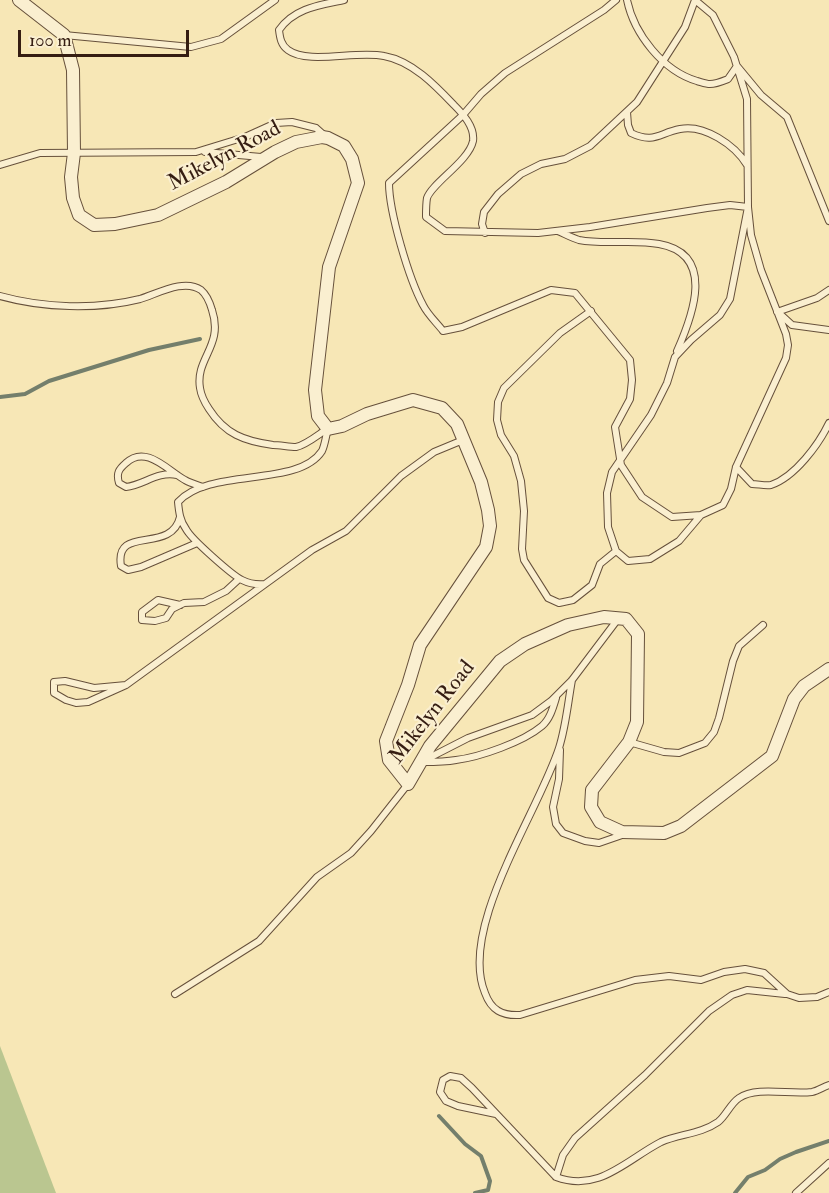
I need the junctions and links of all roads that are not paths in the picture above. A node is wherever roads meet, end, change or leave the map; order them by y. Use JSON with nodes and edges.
{"nodes":[{"id":1,"x":19,"y":0,"type":"edge"},
{"id":2,"x":275,"y":0,"type":"edge"},
{"id":3,"x":344,"y":0,"type":"edge"},
{"id":4,"x":616,"y":0,"type":"edge"},
{"id":5,"x":627,"y":0,"type":"edge"},
{"id":6,"x":695,"y":0,"type":"edge"},
{"id":7,"x":64,"y":35,"type":"junction"},
{"id":8,"x":664,"y":62,"type":"junction"},
{"id":9,"x":737,"y":66,"type":"junction"},
{"id":10,"x":627,"y":112,"type":"junction"},
{"id":11,"x":463,"y":115,"type":"junction"},
{"id":12,"x":328,"y":138,"type":"junction"},
{"id":13,"x":196,"y":152,"type":"junction"},
{"id":14,"x":74,"y":153,"type":"junction"},
{"id":15,"x":270,"y":155,"type":"junction"},
{"id":16,"x":0,"y":165,"type":"edge"},
{"id":17,"x":748,"y":165,"type":"junction"},
{"id":18,"x":748,"y":207,"type":"junction"},
{"id":19,"x":829,"y":220,"type":"edge"},
{"id":20,"x":557,"y":231,"type":"junction"},
{"id":21,"x":485,"y":233,"type":"junction"},
{"id":22,"x":829,"y":290,"type":"edge"},
{"id":23,"x":0,"y":296,"type":"edge"},
{"id":24,"x":591,"y":311,"type":"junction"},
{"id":25,"x":777,"y":312,"type":"junction"},
{"id":26,"x":829,"y":330,"type":"edge"},
{"id":27,"x":675,"y":357,"type":"junction"},
{"id":28,"x":829,"y":423,"type":"edge"},
{"id":29,"x":328,"y":429,"type":"junction"},
{"id":30,"x":464,"y":440,"type":"junction"},
{"id":31,"x":620,"y":459,"type":"junction"},
{"id":32,"x":736,"y":467,"type":"junction"},
{"id":33,"x":177,"y":475,"type":"junction"},
{"id":34,"x":204,"y":487,"type":"junction"},
{"id":35,"x":701,"y":514,"type":"junction"},
{"id":36,"x":180,"y":517,"type":"junction"},
{"id":37,"x":197,"y":543,"type":"junction"},
{"id":38,"x":616,"y":551,"type":"junction"},
{"id":39,"x":239,"y":579,"type":"junction"},
{"id":40,"x":266,"y":584,"type":"junction"},
{"id":41,"x":180,"y":605,"type":"junction"},
{"id":42,"x":619,"y":618,"type":"junction"},
{"id":43,"x":763,"y":625,"type":"dead end"},
{"id":44,"x":829,"y":669,"type":"edge"},
{"id":45,"x":572,"y":680,"type":"junction"},
{"id":46,"x":126,"y":685,"type":"junction"},
{"id":47,"x":556,"y":696,"type":"junction"},
{"id":48,"x":628,"y":741,"type":"junction"},
{"id":49,"x":560,"y":746,"type":"junction"},
{"id":50,"x":420,"y":763,"type":"junction"},
{"id":51,"x":408,"y":784,"type":"junction"},
{"id":52,"x":631,"y":832,"type":"junction"},
{"id":53,"x":829,"y":992,"type":"edge"},
{"id":54,"x":175,"y":994,"type":"dead end"},
{"id":55,"x":787,"y":994,"type":"junction"},
{"id":56,"x":829,"y":1085,"type":"edge"},
{"id":57,"x":496,"y":1114,"type":"junction"},
{"id":58,"x":829,"y":1163,"type":"edge"},
{"id":59,"x":556,"y":1177,"type":"junction"},
{"id":60,"x":796,"y":1193,"type":"edge"}],
"edges":[{"from":1,"to":7,"type":"street"},
{"from":2,"to":7,"type":"lane"},
{"from":3,"to":11,"type":"lane"},
{"from":4,"to":11,"type":"lane"},
{"from":5,"to":8,"type":"lane"},
{"from":6,"to":8,"type":"lane"},
{"from":6,"to":9,"type":"lane"},
{"from":7,"to":14,"type":"street","name":"Mikelyn Road"},
{"from":8,"to":9,"type":"lane"},
{"from":8,"to":10,"type":"lane"},
{"from":9,"to":17,"type":"lane"},
{"from":9,"to":19,"type":"lane"},
{"from":10,"to":17,"type":"lane"},
{"from":10,"to":21,"type":"lane"},
{"from":11,"to":21,"type":"lane"},
{"from":11,"to":24,"type":"lane"},
{"from":12,"to":13,"type":"lane"},
{"from":12,"to":15,"type":"street","name":"Mikelyn Road"},
{"from":12,"to":29,"type":"street"},
{"from":13,"to":14,"type":"lane"},
{"from":13,"to":15,"type":"lane"},
{"from":14,"to":15,"type":"street","name":"Mikelyn Road"},
{"from":14,"to":16,"type":"lane"},
{"from":17,"to":18,"type":"lane"},
{"from":18,"to":20,"type":"lane"},
{"from":18,"to":25,"type":"lane"},
{"from":18,"to":27,"type":"lane"},
{"from":20,"to":21,"type":"lane"},
{"from":20,"to":27,"type":"lane"},
{"from":22,"to":25,"type":"lane"},
{"from":23,"to":29,"type":"lane"},
{"from":24,"to":31,"type":"lane"},
{"from":24,"to":38,"type":"lane"},
{"from":25,"to":26,"type":"lane"},
{"from":25,"to":32,"type":"lane"},
{"from":27,"to":31,"type":"lane"},
{"from":28,"to":32,"type":"lane"},
{"from":29,"to":30,"type":"street","name":"Mikelyn Road"},
{"from":29,"to":34,"type":"lane"},
{"from":30,"to":40,"type":"lane"},
{"from":30,"to":51,"type":"street","name":"Mikelyn Road"},
{"from":31,"to":35,"type":"lane"},
{"from":31,"to":38,"type":"lane"},
{"from":32,"to":35,"type":"lane"},
{"from":33,"to":33,"type":"lane"},
{"from":33,"to":34,"type":"lane"},
{"from":34,"to":36,"type":"lane"},
{"from":35,"to":38,"type":"lane"},
{"from":36,"to":37,"type":"lane"},
{"from":36,"to":37,"type":"lane"},
{"from":37,"to":39,"type":"lane"},
{"from":39,"to":40,"type":"lane"},
{"from":39,"to":41,"type":"lane"},
{"from":40,"to":46,"type":"lane"},
{"from":41,"to":41,"type":"lane"},
{"from":42,"to":45,"type":"lane"},
{"from":42,"to":48,"type":"street"},
{"from":42,"to":50,"type":"street","name":"Mikelyn Road"},
{"from":43,"to":48,"type":"lane"},
{"from":44,"to":52,"type":"street"},
{"from":45,"to":47,"type":"lane"},
{"from":45,"to":49,"type":"lane"},
{"from":46,"to":46,"type":"lane"},
{"from":47,"to":50,"type":"lane"},
{"from":47,"to":50,"type":"lane"},
{"from":48,"to":52,"type":"street"},
{"from":49,"to":52,"type":"lane"},
{"from":49,"to":55,"type":"lane"},
{"from":50,"to":51,"type":"street","name":"Mikelyn Road"},
{"from":51,"to":54,"type":"lane"},
{"from":53,"to":55,"type":"lane"},
{"from":55,"to":59,"type":"lane"},
{"from":56,"to":59,"type":"lane"},
{"from":57,"to":57,"type":"lane"},
{"from":57,"to":59,"type":"lane"},
{"from":58,"to":60,"type":"lane"}]}
